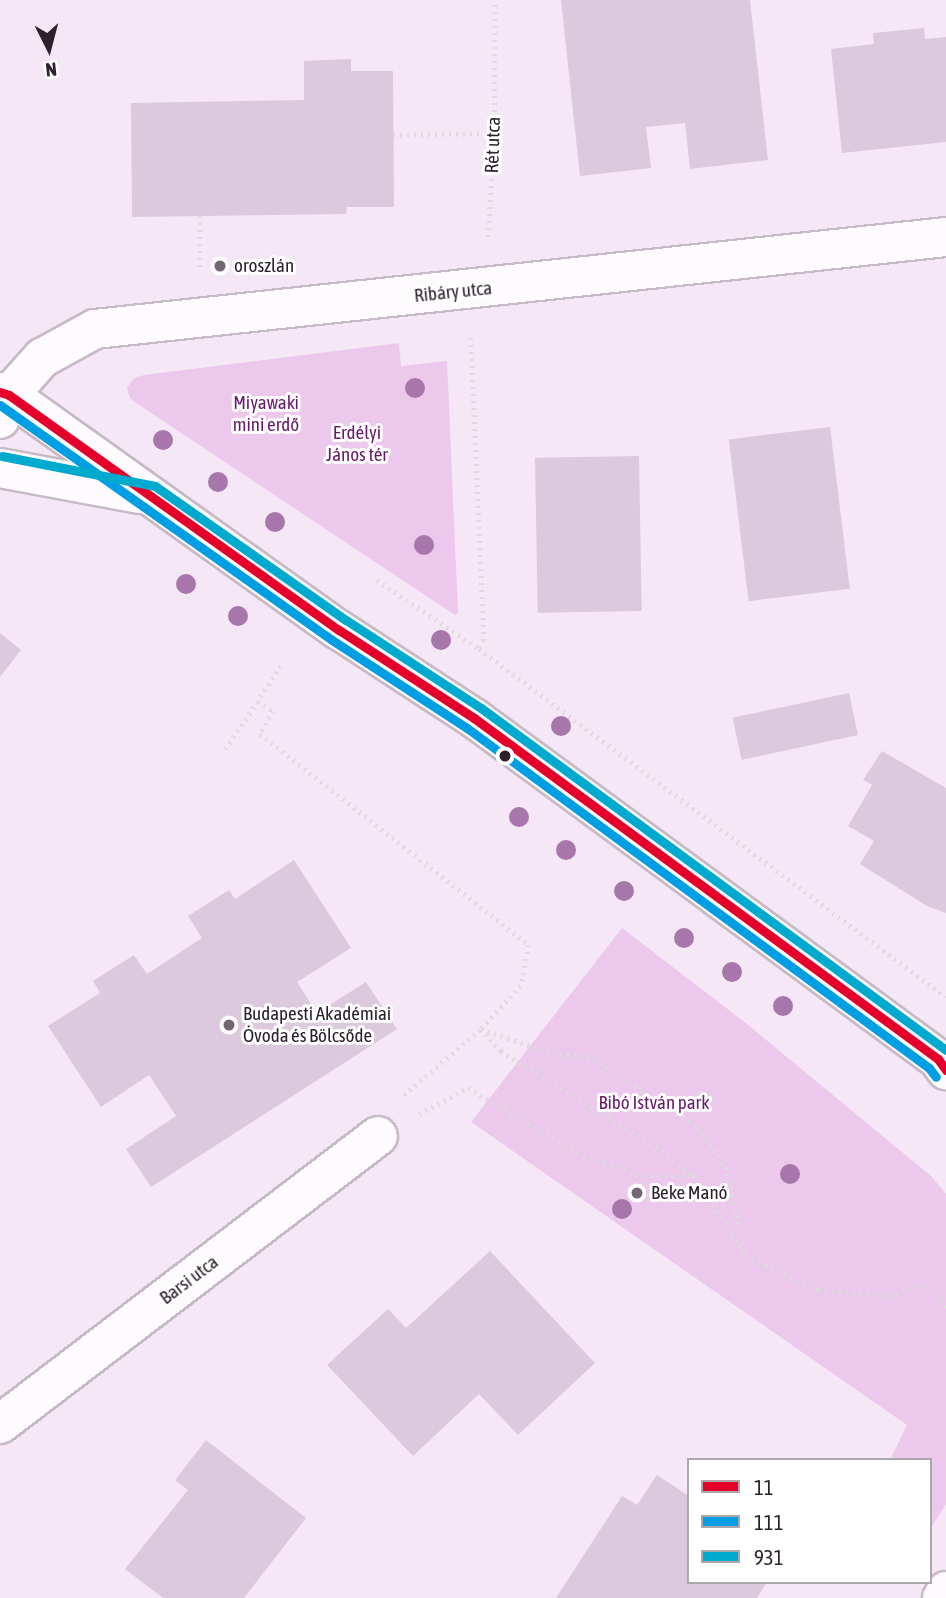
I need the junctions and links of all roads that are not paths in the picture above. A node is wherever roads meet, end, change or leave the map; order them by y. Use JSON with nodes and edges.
{"nodes":[{"id":1,"x":946,"y":237,"type":"edge"},
{"id":2,"x":3,"y":402,"type":"edge"},
{"id":3,"x":0,"y":468,"type":"edge"},
{"id":4,"x":148,"y":496,"type":"junction"},
{"id":5,"x":946,"y":1070,"type":"edge"},
{"id":6,"x":378,"y":1136,"type":"road end"},
{"id":7,"x":0,"y":1424,"type":"edge"},
{"id":8,"x":946,"y":1591,"type":"edge"},
{"id":9,"x":942,"y":1598,"type":"edge"}],
"edges":[{"from":1,"to":2,"type":"street","name":"Ribáry utca"},
{"from":2,"to":4,"type":"street"},
{"from":3,"to":4,"type":"street"},
{"from":4,"to":5,"type":"street"},
{"from":6,"to":7,"type":"street","name":"Barsi utca"},
{"from":8,"to":9,"type":"street"}]}
